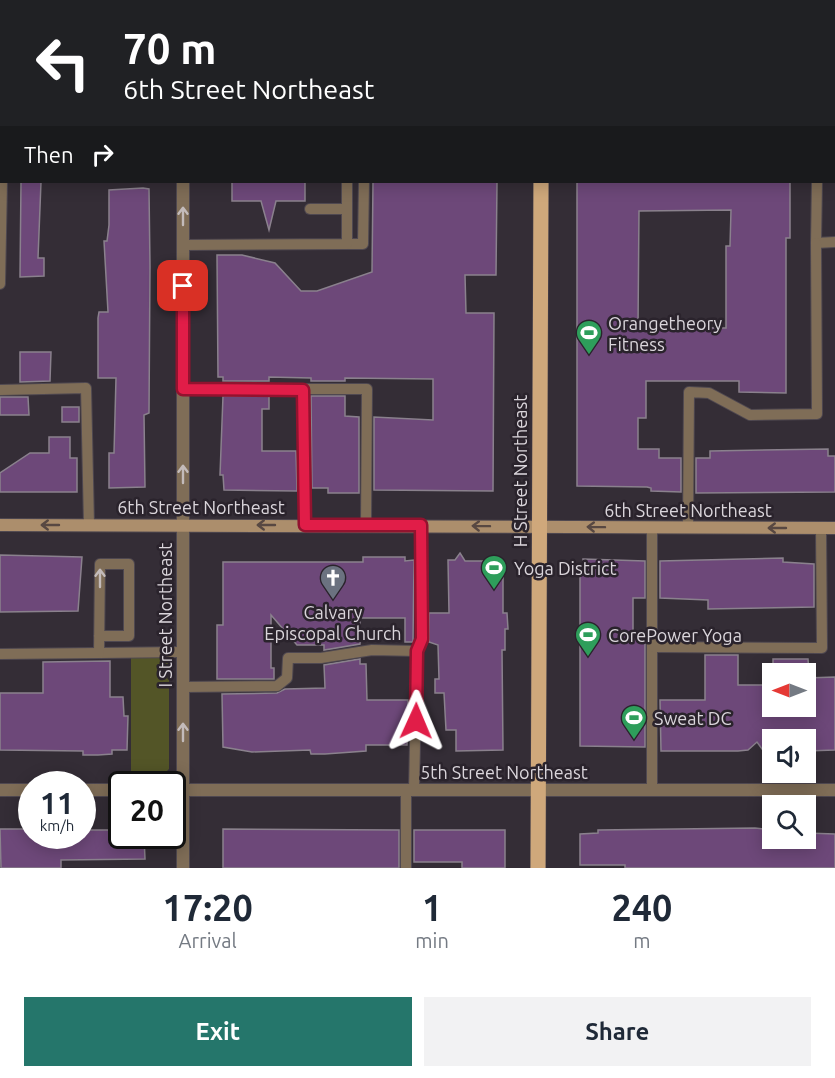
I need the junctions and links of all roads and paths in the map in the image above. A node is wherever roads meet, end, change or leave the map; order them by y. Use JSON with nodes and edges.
{"nodes":[{"id":1,"x":2,"y":183,"type":"edge"},
{"id":2,"x":183,"y":183,"type":"edge"},
{"id":3,"x":347,"y":183,"type":"edge"},
{"id":4,"x":364,"y":183,"type":"edge"},
{"id":5,"x":541,"y":183,"type":"edge"},
{"id":6,"x":817,"y":183,"type":"edge"},
{"id":7,"x":310,"y":209,"type":"dead end"},
{"id":8,"x":347,"y":209,"type":"junction"},
{"id":9,"x":816,"y":243,"type":"junction"},
{"id":10,"x":835,"y":243,"type":"edge"},
{"id":11,"x":347,"y":244,"type":"junction"},
{"id":12,"x":183,"y":245,"type":"junction"},
{"id":13,"x":0,"y":284,"type":"edge"},
{"id":14,"x":183,"y":389,"type":"junction"},
{"id":15,"x":0,"y":390,"type":"edge"},
{"id":16,"x":303,"y":390,"type":"junction"},
{"id":17,"x":366,"y":524,"type":"junction"},
{"id":18,"x":0,"y":525,"type":"edge"},
{"id":19,"x":89,"y":525,"type":"junction"},
{"id":20,"x":183,"y":525,"type":"junction"},
{"id":21,"x":305,"y":525,"type":"junction"},
{"id":22,"x":421,"y":525,"type":"junction"},
{"id":23,"x":539,"y":526,"type":"junction"},
{"id":24,"x":652,"y":528,"type":"junction"},
{"id":25,"x":688,"y":528,"type":"junction"},
{"id":26,"x":835,"y":528,"type":"edge"},
{"id":27,"x":821,"y":529,"type":"junction"},
{"id":28,"x":99,"y":636,"type":"junction"},
{"id":29,"x":653,"y":647,"type":"junction"},
{"id":30,"x":417,"y":651,"type":"junction"},
{"id":31,"x":183,"y":652,"type":"junction"},
{"id":32,"x":99,"y":653,"type":"junction"},
{"id":33,"x":0,"y":654,"type":"edge"},
{"id":34,"x":183,"y":687,"type":"junction"},
{"id":35,"x":179,"y":771,"type":"edge"},
{"id":36,"x":539,"y":789,"type":"junction"},
{"id":37,"x":0,"y":790,"type":"edge"},
{"id":38,"x":18,"y":790,"type":"edge"},
{"id":39,"x":186,"y":790,"type":"edge"},
{"id":40,"x":410,"y":790,"type":"junction"},
{"id":41,"x":652,"y":790,"type":"junction"},
{"id":42,"x":835,"y":790,"type":"edge"},
{"id":43,"x":182,"y":849,"type":"edge"},
{"id":44,"x":183,"y":868,"type":"edge"},
{"id":45,"x":406,"y":868,"type":"edge"},
{"id":46,"x":538,"y":868,"type":"edge"}],
"edges":[{"from":1,"to":13,"type":"lane"},
{"from":12,"to":2,"type":"street","name":"I Street Northeast","one_way":true},
{"from":3,"to":8,"type":"lane"},
{"from":4,"to":11,"type":"lane"},
{"from":5,"to":23,"type":"main road","name":"H Street Northeast"},
{"from":6,"to":9,"type":"lane"},
{"from":7,"to":8,"type":"lane"},
{"from":8,"to":11,"type":"lane"},
{"from":9,"to":10,"type":"lane"},
{"from":9,"to":25,"type":"lane"},
{"from":11,"to":12,"type":"lane"},
{"from":12,"to":14,"type":"street","name":"I Street Northeast"},
{"from":14,"to":16,"type":"lane"},
{"from":20,"to":14,"type":"street","name":"I Street Northeast","one_way":true},
{"from":15,"to":19,"type":"lane"},
{"from":16,"to":17,"type":"lane"},
{"from":16,"to":21,"type":"lane"},
{"from":17,"to":21,"type":"street","name":"6th Street Northeast"},
{"from":17,"to":22,"type":"street","name":"6th Street Northeast"},
{"from":19,"to":18,"type":"street","name":"6th Street Northeast","one_way":true},
{"from":19,"to":20,"type":"street","name":"6th Street Northeast"},
{"from":21,"to":20,"type":"street","name":"6th Street Northeast","one_way":true},
{"from":20,"to":31,"type":"street","name":"I Street Northeast"},
{"from":23,"to":22,"type":"street","name":"6th Street Northeast","one_way":true},
{"from":22,"to":30,"type":"lane"},
{"from":24,"to":23,"type":"street","name":"6th Street Northeast","one_way":true},
{"from":23,"to":36,"type":"main road","name":"H Street Northeast"},
{"from":24,"to":25,"type":"street","name":"6th Street Northeast"},
{"from":24,"to":29,"type":"lane"},
{"from":27,"to":25,"type":"street","name":"6th Street Northeast","one_way":true},
{"from":26,"to":27,"type":"street","name":"6th Street Northeast"},
{"from":27,"to":29,"type":"lane"},
{"from":28,"to":28,"type":"lane","one_way":true},
{"from":28,"to":32,"type":"lane"},
{"from":29,"to":41,"type":"lane"},
{"from":30,"to":34,"type":"lane"},
{"from":30,"to":40,"type":"lane"},
{"from":31,"to":32,"type":"lane"},
{"from":31,"to":34,"type":"street","name":"I Street Northeast"},
{"from":32,"to":33,"type":"lane"},
{"from":35,"to":34,"type":"street","name":"I Street Northeast","one_way":true},
{"from":36,"to":40,"type":"street","name":"5th Street Northeast"},
{"from":36,"to":41,"type":"street","name":"5th Street Northeast"},
{"from":36,"to":46,"type":"main road","name":"H Street Northeast"},
{"from":37,"to":38,"type":"street"},
{"from":39,"to":40,"type":"street","name":"5th Street Northeast"},
{"from":40,"to":45,"type":"lane"},
{"from":41,"to":42,"type":"street","name":"5th Street Northeast"},
{"from":43,"to":44,"type":"street","name":"I Street Northeast"}]}
